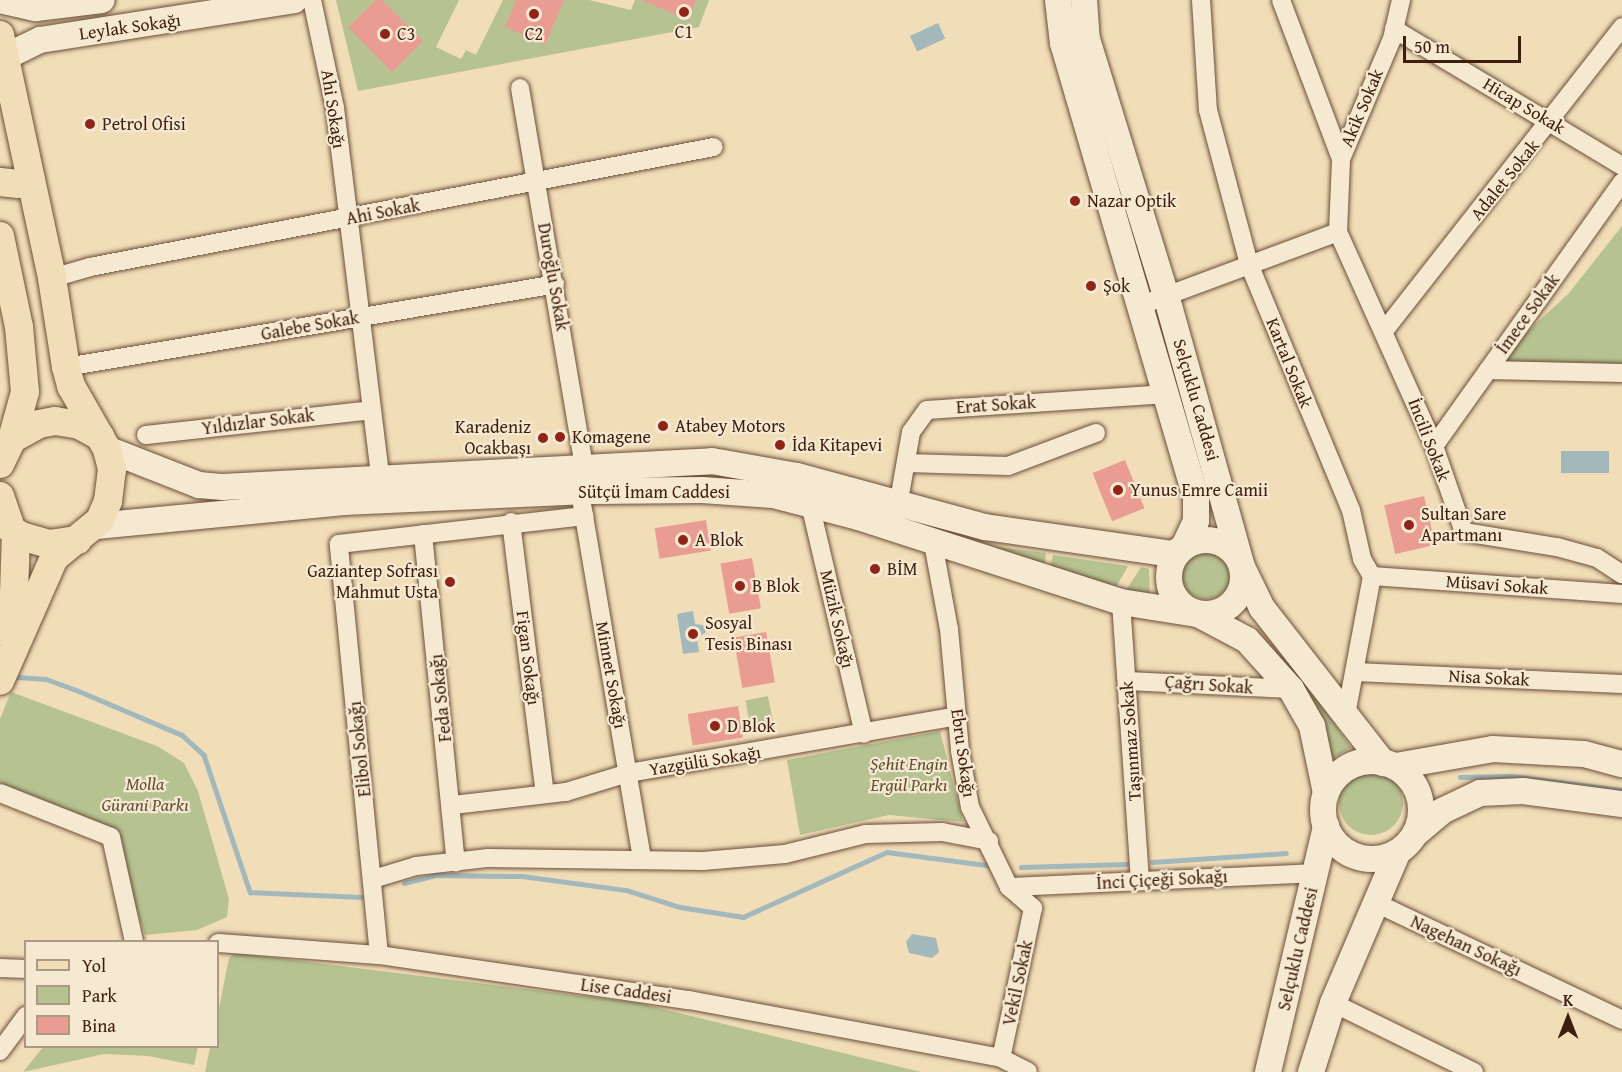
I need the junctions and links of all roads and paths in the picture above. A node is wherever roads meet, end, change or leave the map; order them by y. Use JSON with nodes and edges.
{"nodes":[{"id":1,"x":0,"y":0,"type":"edge"},
{"id":2,"x":102,"y":0,"type":"edge"},
{"id":3,"x":294,"y":0,"type":"edge"},
{"id":4,"x":312,"y":0,"type":"edge"},
{"id":5,"x":1058,"y":0,"type":"edge"},
{"id":6,"x":1084,"y":0,"type":"edge"},
{"id":7,"x":1201,"y":0,"type":"edge"},
{"id":8,"x":1281,"y":0,"type":"edge"},
{"id":9,"x":1401,"y":0,"type":"edge"},
{"id":10,"x":1622,"y":27,"type":"edge"},
{"id":11,"x":1394,"y":29,"type":"junction"},
{"id":12,"x":3,"y":46,"type":"edge"},
{"id":13,"x":520,"y":88,"type":"dead end"},
{"id":14,"x":1551,"y":123,"type":"junction"},
{"id":15,"x":714,"y":147,"type":"dead end"},
{"id":16,"x":1341,"y":159,"type":"junction"},
{"id":17,"x":1622,"y":166,"type":"edge"},
{"id":18,"x":31,"y":178,"type":"junction"},
{"id":19,"x":536,"y":181,"type":"junction"},
{"id":20,"x":0,"y":182,"type":"edge"},
{"id":21,"x":1622,"y":182,"type":"edge"},
{"id":22,"x":347,"y":219,"type":"junction"},
{"id":23,"x":1338,"y":232,"type":"junction"},
{"id":24,"x":0,"y":236,"type":"edge"},
{"id":25,"x":1249,"y":264,"type":"junction"},
{"id":26,"x":52,"y":278,"type":"junction"},
{"id":27,"x":555,"y":284,"type":"junction"},
{"id":28,"x":1166,"y":295,"type":"junction"},
{"id":29,"x":1139,"y":306,"type":"junction"},
{"id":30,"x":359,"y":317,"type":"junction"},
{"id":31,"x":1384,"y":331,"type":"junction"},
{"id":32,"x":66,"y":367,"type":"junction"},
{"id":33,"x":1488,"y":370,"type":"junction"},
{"id":34,"x":1622,"y":373,"type":"edge"},
{"id":35,"x":1192,"y":387,"type":"junction"},
{"id":36,"x":1167,"y":394,"type":"junction"},
{"id":37,"x":370,"y":410,"type":"junction"},
{"id":38,"x":1096,"y":433,"type":"dead end"},
{"id":39,"x":146,"y":435,"type":"dead end"},
{"id":40,"x":103,"y":443,"type":"junction"},
{"id":41,"x":1434,"y":446,"type":"junction"},
{"id":42,"x":4,"y":454,"type":"edge"},
{"id":43,"x":906,"y":464,"type":"junction"},
{"id":44,"x":584,"y":465,"type":"junction"},
{"id":45,"x":380,"y":477,"type":"junction"},
{"id":46,"x":582,"y":491,"type":"junction"},
{"id":47,"x":0,"y":496,"type":"edge"},
{"id":48,"x":810,"y":504,"type":"junction"},
{"id":49,"x":898,"y":506,"type":"junction"},
{"id":50,"x":584,"y":516,"type":"junction"},
{"id":51,"x":511,"y":522,"type":"junction"},
{"id":52,"x":9,"y":532,"type":"edge"},
{"id":53,"x":87,"y":533,"type":"junction"},
{"id":54,"x":423,"y":534,"type":"junction"},
{"id":55,"x":933,"y":543,"type":"junction"},
{"id":56,"x":1184,"y":546,"type":"junction"},
{"id":57,"x":7,"y":567,"type":"edge"},
{"id":58,"x":1242,"y":567,"type":"junction"},
{"id":59,"x":1622,"y":574,"type":"edge"},
{"id":60,"x":1372,"y":576,"type":"junction"},
{"id":61,"x":1622,"y":594,"type":"edge"},
{"id":62,"x":1121,"y":602,"type":"junction"},
{"id":63,"x":1198,"y":614,"type":"junction"},
{"id":64,"x":0,"y":631,"type":"edge"},
{"id":65,"x":1355,"y":672,"type":"junction"},
{"id":66,"x":0,"y":681,"type":"edge"},
{"id":67,"x":1127,"y":681,"type":"junction"},
{"id":68,"x":1622,"y":684,"type":"edge"},
{"id":69,"x":1291,"y":689,"type":"junction"},
{"id":70,"x":957,"y":716,"type":"junction"},
{"id":71,"x":1345,"y":720,"type":"junction"},
{"id":72,"x":864,"y":734,"type":"junction"},
{"id":73,"x":1389,"y":764,"type":"junction"},
{"id":74,"x":1622,"y":764,"type":"edge"},
{"id":75,"x":628,"y":773,"type":"junction"},
{"id":76,"x":0,"y":793,"type":"edge"},
{"id":77,"x":1326,"y":793,"type":"junction"},
{"id":78,"x":545,"y":795,"type":"junction"},
{"id":79,"x":1622,"y":804,"type":"edge"},
{"id":80,"x":453,"y":805,"type":"junction"},
{"id":81,"x":1326,"y":826,"type":"junction"},
{"id":82,"x":1415,"y":834,"type":"junction"},
{"id":83,"x":989,"y":841,"type":"junction"},
{"id":84,"x":1397,"y":854,"type":"junction"},
{"id":85,"x":642,"y":860,"type":"junction"},
{"id":86,"x":456,"y":862,"type":"junction"},
{"id":87,"x":1315,"y":873,"type":"junction"},
{"id":88,"x":373,"y":879,"type":"junction"},
{"id":89,"x":1140,"y":881,"type":"junction"},
{"id":90,"x":1009,"y":887,"type":"junction"},
{"id":91,"x":1376,"y":903,"type":"junction"},
{"id":92,"x":1034,"y":908,"type":"joint"},
{"id":93,"x":134,"y":940,"type":"edge"},
{"id":94,"x":219,"y":944,"type":"edge"},
{"id":95,"x":379,"y":955,"type":"junction"},
{"id":96,"x":0,"y":968,"type":"edge"},
{"id":97,"x":24,"y":969,"type":"edge"},
{"id":98,"x":1333,"y":1003,"type":"junction"},
{"id":99,"x":24,"y":1019,"type":"edge"},
{"id":100,"x":1622,"y":1020,"type":"edge"},
{"id":101,"x":0,"y":1051,"type":"edge"},
{"id":102,"x":1001,"y":1058,"type":"junction"},
{"id":103,"x":1023,"y":1071,"type":"edge"},
{"id":104,"x":1268,"y":1072,"type":"edge"},
{"id":105,"x":1311,"y":1072,"type":"edge"},
{"id":106,"x":1474,"y":1072,"type":"edge"}],
"edges":[{"from":1,"to":2,"type":"street","name":"Leylak Sokağı"},
{"from":3,"to":12,"type":"street","name":"Leylak Sokağı"},
{"from":4,"to":22,"type":"street","name":"Ahi Sokağı"},
{"from":5,"to":29,"type":"street","name":"Selçuklu Caddesi"},
{"from":6,"to":28,"type":"street","name":"Selçuklu Caddesi"},
{"from":7,"to":25,"type":"street","name":"Kartal Sokak"},
{"from":8,"to":16,"type":"street"},
{"from":9,"to":11,"type":"street","name":"Akik Sokak"},
{"from":10,"to":14,"type":"street","name":"Adalet Sokak"},
{"from":11,"to":14,"type":"street","name":"Hicap Sokak"},
{"from":11,"to":16,"type":"street","name":"Akik Sokak"},
{"from":12,"to":18,"type":"main road"},
{"from":13,"to":19,"type":"street","name":"Duroğlu Sokak"},
{"from":14,"to":17,"type":"street","name":"Hicap Sokak"},
{"from":14,"to":31,"type":"street","name":"Adalet Sokak"},
{"from":15,"to":19,"type":"street","name":"Ahi Sokak"},
{"from":16,"to":23,"type":"street","name":"Akik Sokak"},
{"from":18,"to":20,"type":"main road"},
{"from":18,"to":26,"type":"main road"},
{"from":19,"to":22,"type":"street","name":"Ahi Sokak"},
{"from":19,"to":27,"type":"street","name":"Duroğlu Sokak"},
{"from":21,"to":33,"type":"street","name":"İmece Sokak"},
{"from":22,"to":26,"type":"street","name":"Ahi Sokak"},
{"from":22,"to":30,"type":"street","name":"Ahi Sokağı"},
{"from":23,"to":25,"type":"street"},
{"from":23,"to":31,"type":"street","name":"İncili Sokak"},
{"from":24,"to":42,"type":"main road"},
{"from":25,"to":28,"type":"street"},
{"from":25,"to":60,"type":"street","name":"Kartal Sokak"},
{"from":26,"to":32,"type":"main road"},
{"from":27,"to":30,"type":"street","name":"Galebe Sokak"},
{"from":27,"to":44,"type":"street","name":"Duroğlu Sokak"},
{"from":28,"to":29,"type":"street"},
{"from":28,"to":35,"type":"street","name":"Selçuklu Caddesi"},
{"from":29,"to":36,"type":"street","name":"Selçuklu Caddesi"},
{"from":30,"to":32,"type":"street","name":"Galebe Sokak"},
{"from":30,"to":37,"type":"street","name":"Ahi Sokağı"},
{"from":31,"to":41,"type":"street","name":"İncili Sokak"},
{"from":32,"to":40,"type":"main road"},
{"from":33,"to":34,"type":"street"},
{"from":33,"to":41,"type":"street","name":"İmece Sokak"},
{"from":35,"to":36,"type":"street"},
{"from":35,"to":58,"type":"street","name":"Selçuklu Caddesi"},
{"from":36,"to":43,"type":"street","name":"Erat Sokak"},
{"from":36,"to":56,"type":"street","name":"Selçuklu Caddesi"},
{"from":37,"to":39,"type":"street","name":"Yıldızlar Sokak"},
{"from":37,"to":45,"type":"street","name":"Ahi Sokağı"},
{"from":38,"to":43,"type":"street"},
{"from":40,"to":42,"type":"main road"},
{"from":40,"to":45,"type":"street","name":"Sütçü İmam Caddesi"},
{"from":40,"to":53,"type":"main road"},
{"from":41,"to":59,"type":"street","name":"İncili Sokak"},
{"from":43,"to":49,"type":"street","name":"Erat Sokak"},
{"from":44,"to":45,"type":"street","name":"Sütçü İmam Caddesi"},
{"from":44,"to":46,"type":"street"},
{"from":44,"to":49,"type":"street","name":"Sütçü İmam Caddesi"},
{"from":46,"to":48,"type":"street","name":"Sütçü İmam Caddesi"},
{"from":46,"to":50,"type":"street","name":"Minnet Sokağı"},
{"from":46,"to":53,"type":"street","name":"Sütçü İmam Caddesi"},
{"from":47,"to":52,"type":"main road"},
{"from":48,"to":55,"type":"street","name":"Sütçü İmam Caddesi"},
{"from":48,"to":72,"type":"street","name":"Müzik Sokağı"},
{"from":49,"to":56,"type":"street","name":"Sütçü İmam Caddesi"},
{"from":50,"to":51,"type":"street"},
{"from":50,"to":75,"type":"street","name":"Minnet Sokağı"},
{"from":51,"to":54,"type":"street"},
{"from":51,"to":78,"type":"street","name":"Figan Sokağı"},
{"from":52,"to":53,"type":"main road"},
{"from":52,"to":57,"type":"main road"},
{"from":53,"to":66,"type":"main road"},
{"from":54,"to":80,"type":"street","name":"Feda Sokağı"},
{"from":54,"to":88,"type":"street","name":"Elibol Sokağı"},
{"from":55,"to":62,"type":"street","name":"Sütçü İmam Caddesi"},
{"from":55,"to":70,"type":"street","name":"Ebru Sokağı"},
{"from":56,"to":58,"type":"street"},
{"from":56,"to":63,"type":"street"},
{"from":57,"to":64,"type":"main road"},
{"from":58,"to":63,"type":"street"},
{"from":58,"to":71,"type":"street","name":"Selçuklu Caddesi"},
{"from":60,"to":61,"type":"street","name":"Müsavi Sokak"},
{"from":60,"to":65,"type":"street"},
{"from":62,"to":63,"type":"street","name":"Sütçü İmam Caddesi"},
{"from":62,"to":67,"type":"street","name":"Taşınmaz Sokak"},
{"from":63,"to":69,"type":"street"},
{"from":65,"to":68,"type":"street","name":"Nisa Sokak"},
{"from":65,"to":71,"type":"street"},
{"from":67,"to":69,"type":"street","name":"Çağrı Sokak"},
{"from":67,"to":89,"type":"street","name":"Taşınmaz Sokak"},
{"from":69,"to":77,"type":"street"},
{"from":70,"to":72,"type":"street","name":"Yazgülü Sokağı"},
{"from":70,"to":83,"type":"street","name":"Ebru Sokağı"},
{"from":71,"to":73,"type":"street","name":"Selçuklu Caddesi"},
{"from":72,"to":75,"type":"street","name":"Yazgülü Sokağı"},
{"from":73,"to":74,"type":"street"},
{"from":73,"to":77,"type":"street"},
{"from":73,"to":82,"type":"street"},
{"from":75,"to":78,"type":"street","name":"Yazgülü Sokağı"},
{"from":75,"to":85,"type":"street","name":"Minnet Sokağı"},
{"from":76,"to":93,"type":"street"},
{"from":77,"to":81,"type":"street"},
{"from":78,"to":80,"type":"street","name":"Yazgülü Sokağı"},
{"from":79,"to":82,"type":"street"},
{"from":80,"to":86,"type":"street","name":"Feda Sokağı"},
{"from":81,"to":84,"type":"street"},
{"from":81,"to":87,"type":"street","name":"Selçuklu Caddesi"},
{"from":82,"to":84,"type":"street"},
{"from":83,"to":85,"type":"street"},
{"from":83,"to":90,"type":"street","name":"Ebru Sokağı"},
{"from":84,"to":91,"type":"street"},
{"from":85,"to":86,"type":"street"},
{"from":86,"to":88,"type":"street"},
{"from":87,"to":89,"type":"street","name":"İnci Çiçeği Sokağı"},
{"from":87,"to":104,"type":"street","name":"Selçuklu Caddesi"},
{"from":88,"to":95,"type":"street","name":"Elibol Sokağı"},
{"from":89,"to":90,"type":"street","name":"İnci Çiçeği Sokağı"},
{"from":90,"to":92,"type":"street","name":"Ebru Sokağı"},
{"from":91,"to":98,"type":"street"},
{"from":91,"to":100,"type":"street","name":"Nagehan Sokağı"},
{"from":92,"to":102,"type":"street","name":"Vekil Sokak"},
{"from":94,"to":95,"type":"street","name":"Lise Caddesi"},
{"from":95,"to":102,"type":"street","name":"Lise Caddesi"},
{"from":96,"to":97,"type":"street"},
{"from":98,"to":105,"type":"street"},
{"from":98,"to":106,"type":"street"},
{"from":99,"to":101,"type":"street"},
{"from":102,"to":103,"type":"street","name":"Lise Caddesi"}]}
